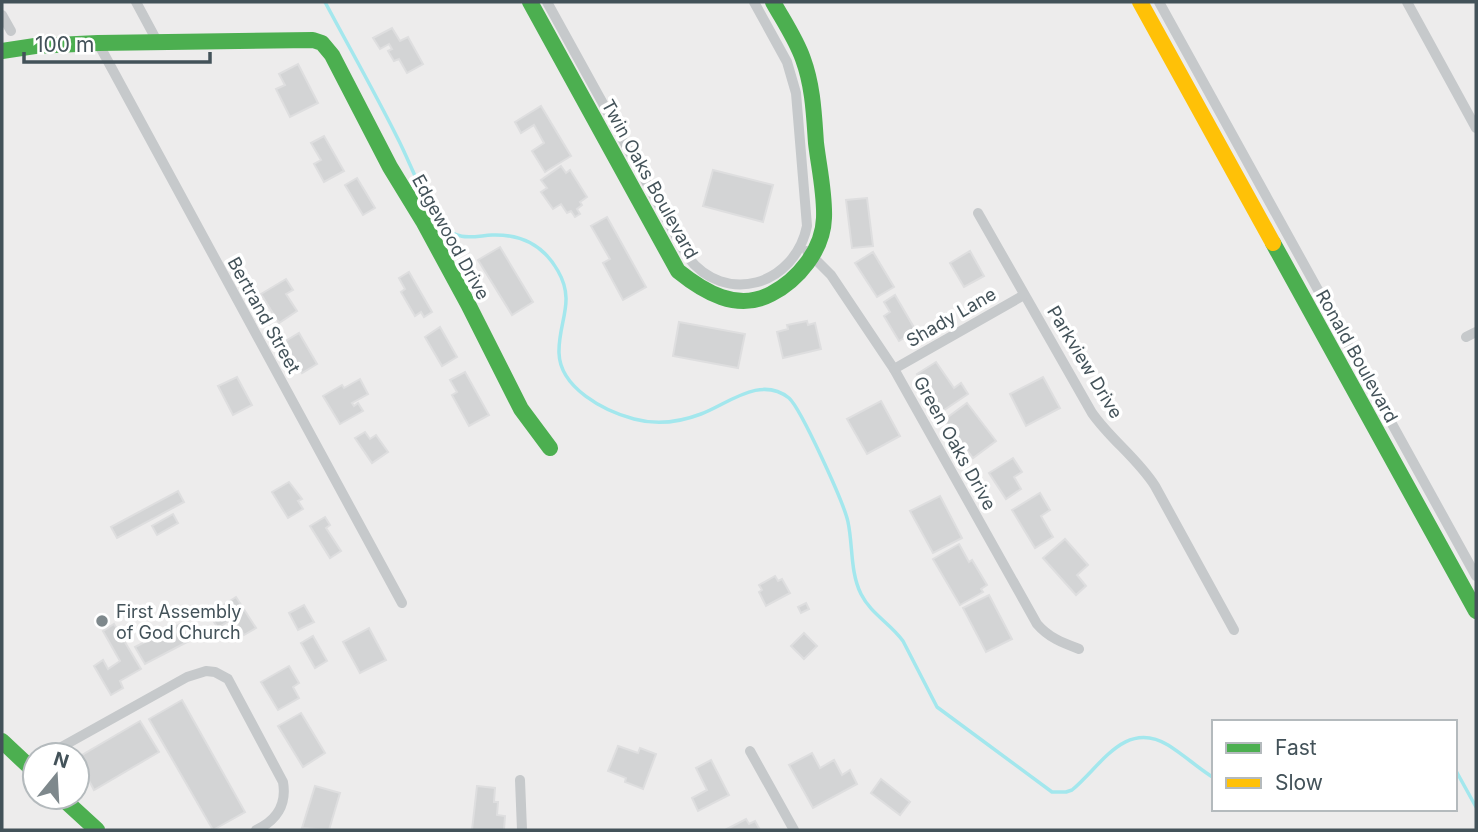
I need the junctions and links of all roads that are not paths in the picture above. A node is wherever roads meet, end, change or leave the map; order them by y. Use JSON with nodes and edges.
{"nodes":[{"id":1,"x":136,"y":2,"type":"edge"},
{"id":2,"x":530,"y":2,"type":"edge"},
{"id":3,"x":547,"y":2,"type":"edge"},
{"id":4,"x":754,"y":2,"type":"edge"},
{"id":5,"x":773,"y":2,"type":"edge"},
{"id":6,"x":1140,"y":2,"type":"edge"},
{"id":7,"x":1159,"y":2,"type":"edge"},
{"id":8,"x":1406,"y":2,"type":"edge"},
{"id":9,"x":2,"y":15,"type":"edge"},
{"id":10,"x":11,"y":31,"type":"dead end"},
{"id":11,"x":157,"y":41,"type":"junction"},
{"id":12,"x":98,"y":43,"type":"junction"},
{"id":13,"x":2,"y":51,"type":"edge"},
{"id":14,"x":1220,"y":111,"type":"junction"},
{"id":15,"x":1205,"y":120,"type":"junction"},
{"id":16,"x":1476,"y":128,"type":"edge"},
{"id":17,"x":978,"y":214,"type":"dead end"},
{"id":18,"x":807,"y":251,"type":"junction"},
{"id":19,"x":1314,"y":282,"type":"junction"},
{"id":20,"x":1299,"y":290,"type":"junction"},
{"id":21,"x":1024,"y":295,"type":"junction"},
{"id":22,"x":894,"y":369,"type":"junction"},
{"id":23,"x":550,"y":448,"type":"dead end"},
{"id":24,"x":1409,"y":453,"type":"junction"},
{"id":25,"x":1394,"y":462,"type":"junction"},
{"id":26,"x":1476,"y":576,"type":"edge"},
{"id":27,"x":402,"y":603,"type":"dead end"},
{"id":28,"x":1476,"y":611,"type":"edge"},
{"id":29,"x":1234,"y":630,"type":"dead end"},
{"id":30,"x":1079,"y":649,"type":"dead end"},
{"id":31,"x":2,"y":741,"type":"edge"},
{"id":32,"x":71,"y":741,"type":"edge"},
{"id":33,"x":750,"y":751,"type":"dead end"},
{"id":34,"x":21,"y":759,"type":"edge"},
{"id":35,"x":520,"y":780,"type":"dead end"},
{"id":36,"x":76,"y":811,"type":"edge"},
{"id":37,"x":97,"y":830,"type":"edge"},
{"id":38,"x":256,"y":830,"type":"edge"},
{"id":39,"x":522,"y":830,"type":"edge"},
{"id":40,"x":794,"y":830,"type":"edge"}],
"edges":[{"from":1,"to":11,"type":"street"},
{"from":2,"to":18,"type":"street","name":"Twin Oaks Boulevard"},
{"from":3,"to":18,"type":"street","name":"Twin Oaks Boulevard"},
{"from":4,"to":18,"type":"street"},
{"from":5,"to":18,"type":"street"},
{"from":6,"to":15,"type":"street","name":"Ronald Boulevard"},
{"from":7,"to":14,"type":"street","name":"Ronald Boulevard"},
{"from":8,"to":16,"type":"street"},
{"from":9,"to":10,"type":"street"},
{"from":11,"to":12,"type":"street"},
{"from":11,"to":23,"type":"street","name":"Edgewood Drive"},
{"from":12,"to":13,"type":"street"},
{"from":12,"to":27,"type":"street","name":"Bertrand Street"},
{"from":14,"to":15,"type":"street"},
{"from":14,"to":19,"type":"street","name":"Ronald Boulevard"},
{"from":15,"to":20,"type":"street","name":"Ronald Boulevard"},
{"from":17,"to":21,"type":"street","name":"Parkview Drive"},
{"from":18,"to":22,"type":"street","name":"Green Oaks Drive"},
{"from":19,"to":20,"type":"street"},
{"from":19,"to":24,"type":"street","name":"Ronald Boulevard"},
{"from":20,"to":25,"type":"street","name":"Ronald Boulevard"},
{"from":21,"to":22,"type":"street","name":"Shady Lane"},
{"from":21,"to":29,"type":"street","name":"Parkview Drive"},
{"from":22,"to":30,"type":"street","name":"Green Oaks Drive"},
{"from":24,"to":25,"type":"street"},
{"from":24,"to":26,"type":"street","name":"Ronald Boulevard"},
{"from":25,"to":28,"type":"street","name":"Ronald Boulevard"},
{"from":31,"to":34,"type":"street"},
{"from":32,"to":38,"type":"street"},
{"from":33,"to":40,"type":"street"},
{"from":35,"to":39,"type":"street"},
{"from":36,"to":37,"type":"street"}]}
